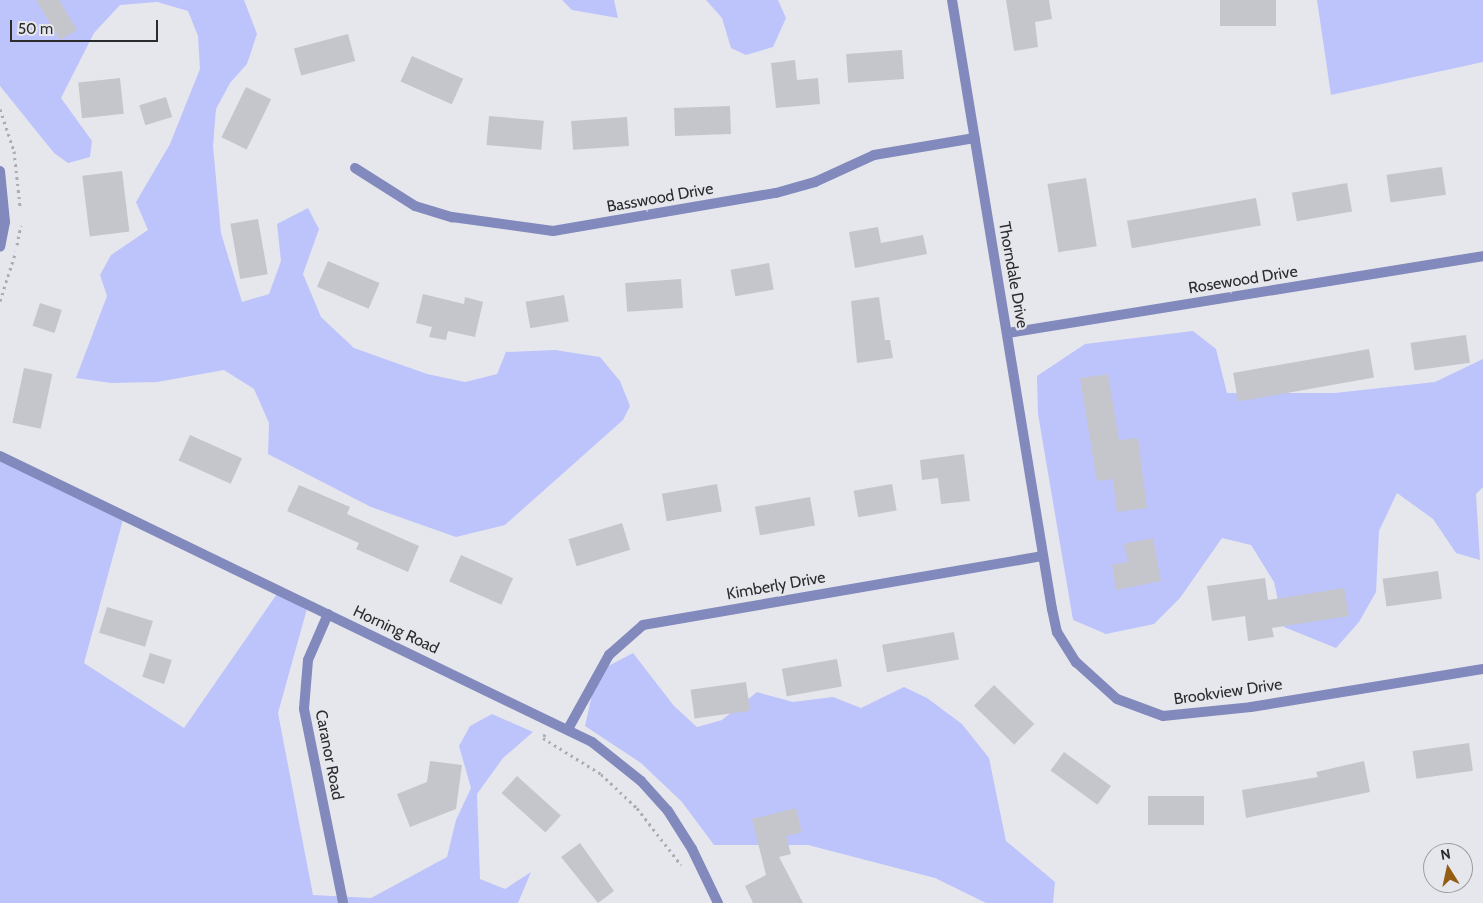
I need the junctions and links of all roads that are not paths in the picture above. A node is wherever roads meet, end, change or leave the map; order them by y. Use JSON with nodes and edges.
{"nodes":[{"id":1,"x":952,"y":0,"type":"edge"},
{"id":2,"x":976,"y":138,"type":"junction"},
{"id":3,"x":355,"y":168,"type":"dead end"},
{"id":4,"x":0,"y":171,"type":"edge"},
{"id":5,"x":0,"y":247,"type":"edge"},
{"id":6,"x":1483,"y":256,"type":"edge"},
{"id":7,"x":1008,"y":333,"type":"junction"},
{"id":8,"x":0,"y":456,"type":"edge"},
{"id":9,"x":1043,"y":556,"type":"junction"},
{"id":10,"x":328,"y":614,"type":"junction"},
{"id":11,"x":1483,"y":669,"type":"edge"},
{"id":12,"x":568,"y":729,"type":"junction"},
{"id":13,"x":343,"y":903,"type":"edge"},
{"id":14,"x":718,"y":903,"type":"edge"}],
"edges":[{"from":1,"to":2,"type":"street","name":"Thorndale Drive"},
{"from":2,"to":3,"type":"street","name":"Basswood Drive"},
{"from":2,"to":7,"type":"street","name":"Thorndale Drive"},
{"from":4,"to":5,"type":"street"},
{"from":6,"to":7,"type":"street","name":"Rosewood Drive"},
{"from":7,"to":9,"type":"street","name":"Thorndale Drive"},
{"from":8,"to":10,"type":"street","name":"Horning Road"},
{"from":9,"to":11,"type":"street","name":"Brookview Drive"},
{"from":9,"to":12,"type":"street","name":"Kimberly Drive"},
{"from":10,"to":12,"type":"street","name":"Horning Road"},
{"from":10,"to":13,"type":"street","name":"Caranor Road"},
{"from":12,"to":14,"type":"street","name":"Horning Road"}]}
